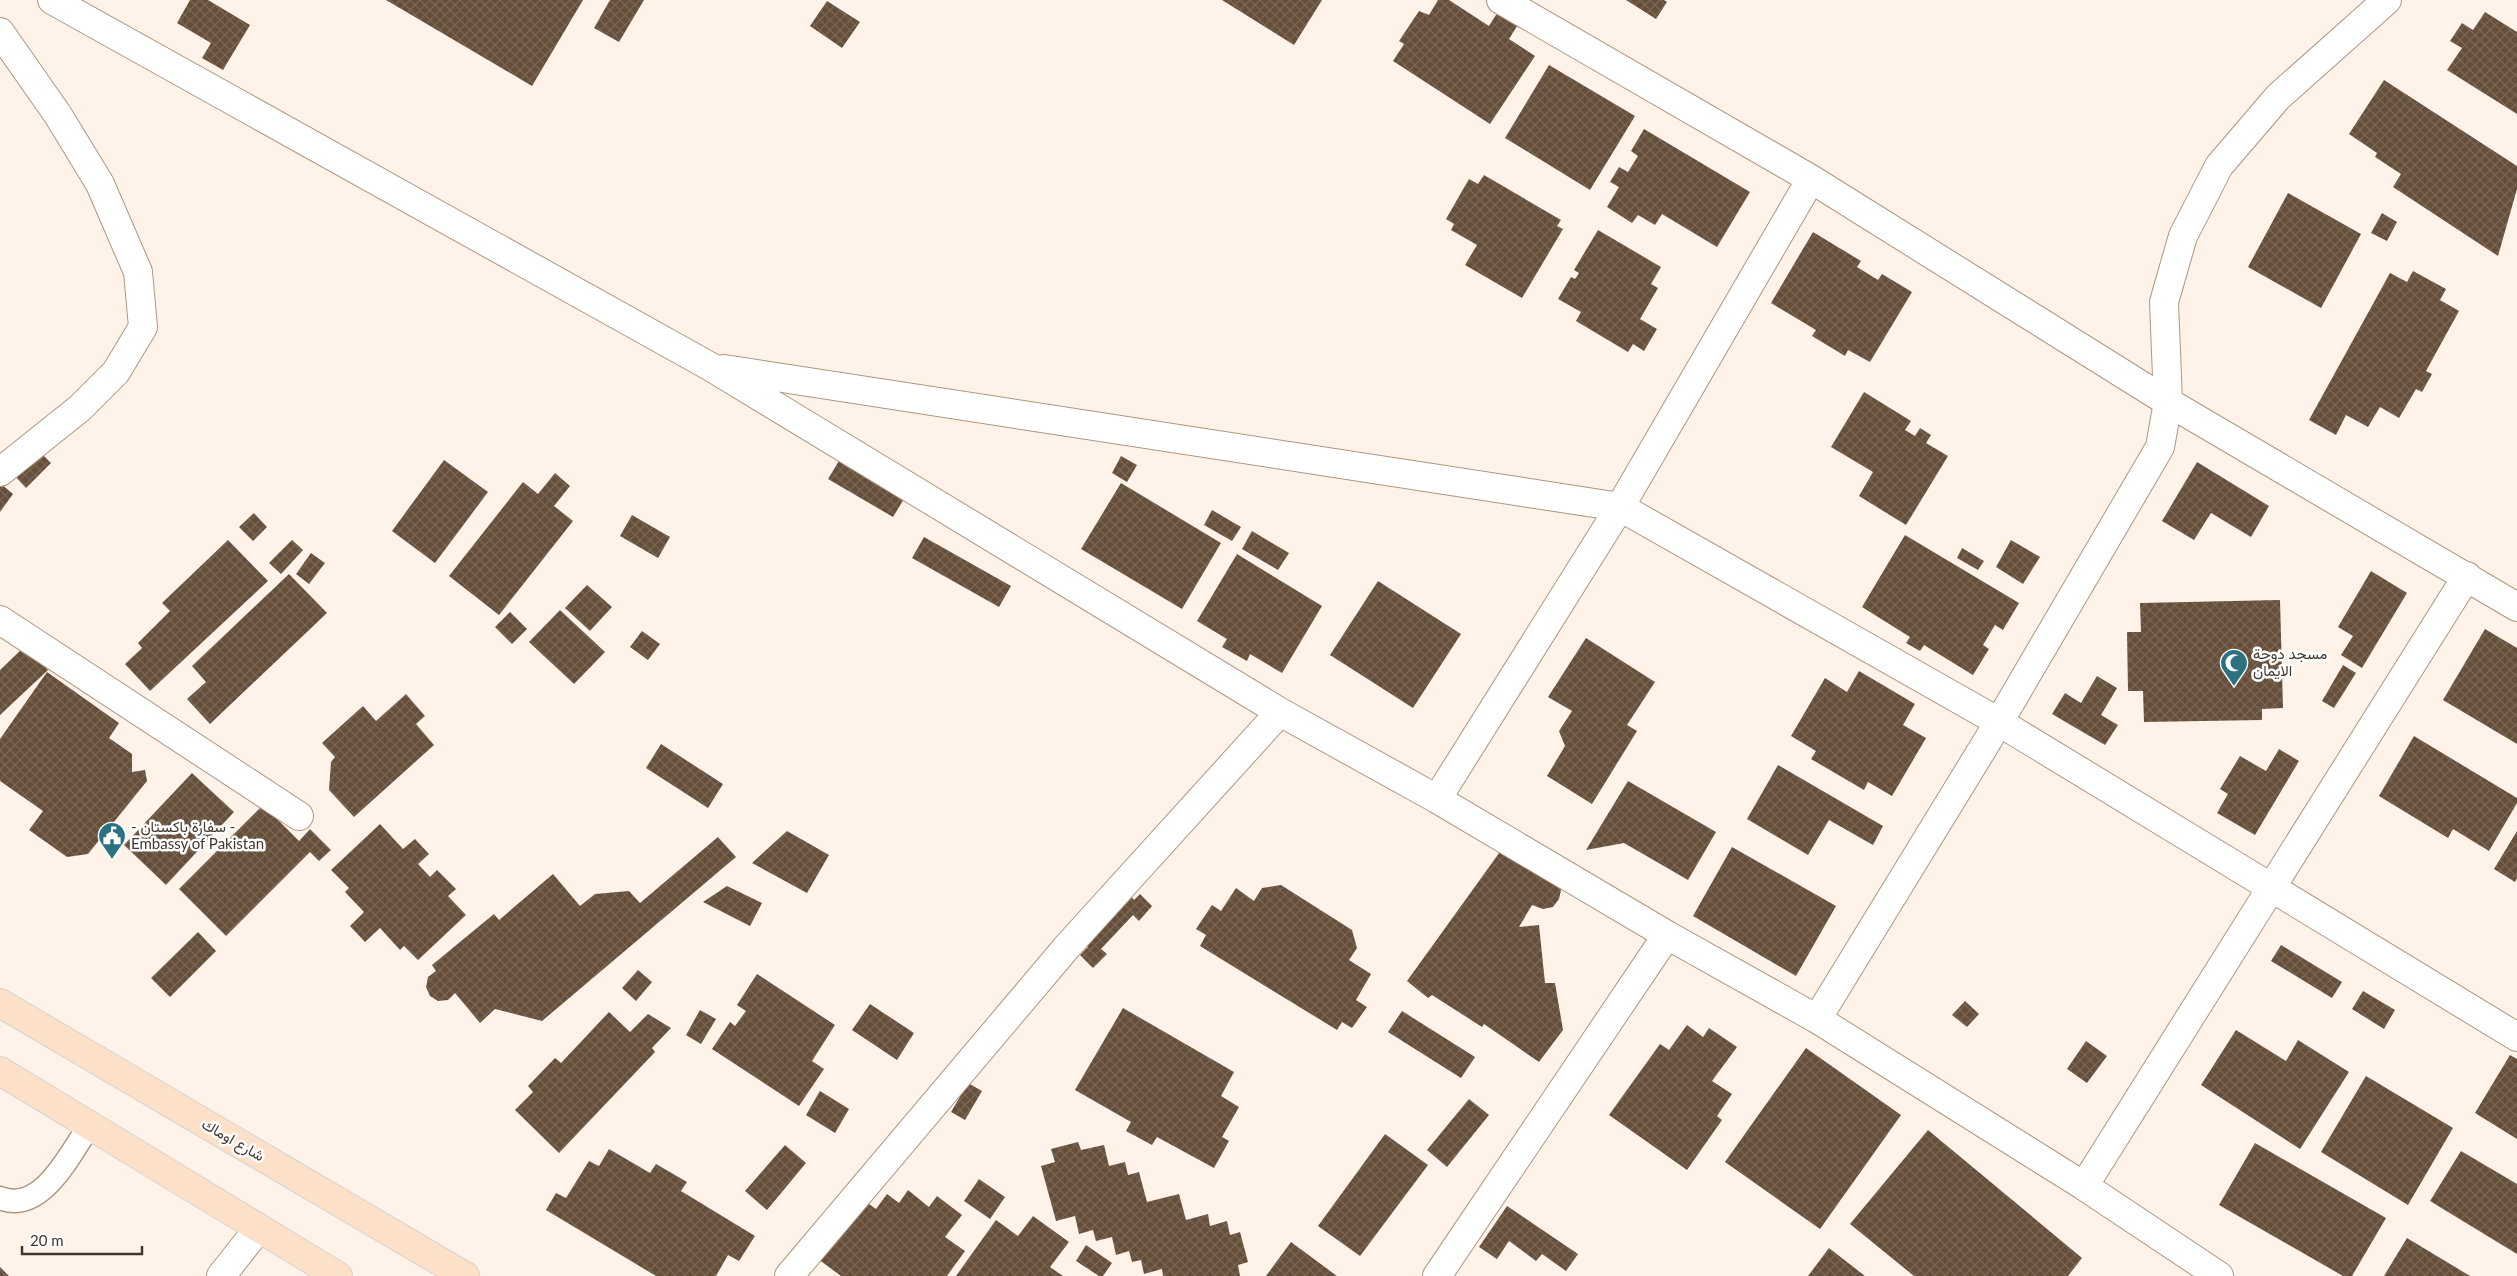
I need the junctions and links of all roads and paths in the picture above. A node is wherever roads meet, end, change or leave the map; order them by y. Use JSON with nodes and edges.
{"nodes":[{"id":1,"x":52,"y":0,"type":"edge"},
{"id":2,"x":1501,"y":0,"type":"edge"},
{"id":3,"x":2387,"y":0,"type":"edge"},
{"id":4,"x":0,"y":32,"type":"edge"},
{"id":5,"x":1812,"y":179,"type":"junction"},
{"id":6,"x":711,"y":367,"type":"junction"},
{"id":7,"x":2168,"y":402,"type":"junction"},
{"id":8,"x":0,"y":472,"type":"edge"},
{"id":9,"x":1620,"y":507,"type":"junction"},
{"id":10,"x":2467,"y":576,"type":"junction"},
{"id":11,"x":2517,"y":607,"type":"edge"},
{"id":12,"x":0,"y":620,"type":"edge"},
{"id":13,"x":1280,"y":712,"type":"junction"},
{"id":14,"x":1999,"y":722,"type":"junction"},
{"id":15,"x":1437,"y":799,"type":"junction"},
{"id":16,"x":299,"y":816,"type":"dead end"},
{"id":17,"x":2271,"y":888,"type":"junction"},
{"id":18,"x":1667,"y":935,"type":"junction"},
{"id":19,"x":0,"y":1003,"type":"edge"},
{"id":20,"x":1817,"y":1018,"type":"junction"},
{"id":21,"x":2517,"y":1037,"type":"edge"},
{"id":22,"x":0,"y":1071,"type":"edge"},
{"id":23,"x":90,"y":1125,"type":"junction"},
{"id":24,"x":2084,"y":1186,"type":"junction"},
{"id":25,"x":0,"y":1198,"type":"edge"},
{"id":26,"x":259,"y":1228,"type":"junction"},
{"id":27,"x":221,"y":1276,"type":"edge"},
{"id":28,"x":338,"y":1276,"type":"edge"},
{"id":29,"x":465,"y":1276,"type":"edge"},
{"id":30,"x":789,"y":1276,"type":"edge"},
{"id":31,"x":1437,"y":1276,"type":"edge"},
{"id":32,"x":2219,"y":1276,"type":"edge"}],
"edges":[{"from":1,"to":6,"type":"street"},
{"from":2,"to":5,"type":"street"},
{"from":3,"to":7,"type":"street"},
{"from":4,"to":8,"type":"street"},
{"from":5,"to":7,"type":"street"},
{"from":5,"to":9,"type":"street"},
{"from":6,"to":9,"type":"street"},
{"from":6,"to":13,"type":"street"},
{"from":7,"to":10,"type":"street"},
{"from":7,"to":14,"type":"street"},
{"from":9,"to":14,"type":"street"},
{"from":9,"to":15,"type":"street"},
{"from":10,"to":11,"type":"street"},
{"from":10,"to":17,"type":"street"},
{"from":12,"to":16,"type":"street"},
{"from":13,"to":15,"type":"street"},
{"from":13,"to":30,"type":"street"},
{"from":14,"to":17,"type":"street"},
{"from":14,"to":20,"type":"street"},
{"from":15,"to":18,"type":"street"},
{"from":17,"to":21,"type":"street"},
{"from":17,"to":24,"type":"street"},
{"from":18,"to":20,"type":"street"},
{"from":18,"to":31,"type":"street"},
{"from":19,"to":29,"type":"main road","name":"شارع اوماك"},
{"from":20,"to":24,"type":"street"},
{"from":22,"to":23,"type":"main road"},
{"from":23,"to":25,"type":"lane"},
{"from":23,"to":26,"type":"main road"},
{"from":24,"to":32,"type":"street"},
{"from":26,"to":27,"type":"street"},
{"from":26,"to":28,"type":"main road"}]}
